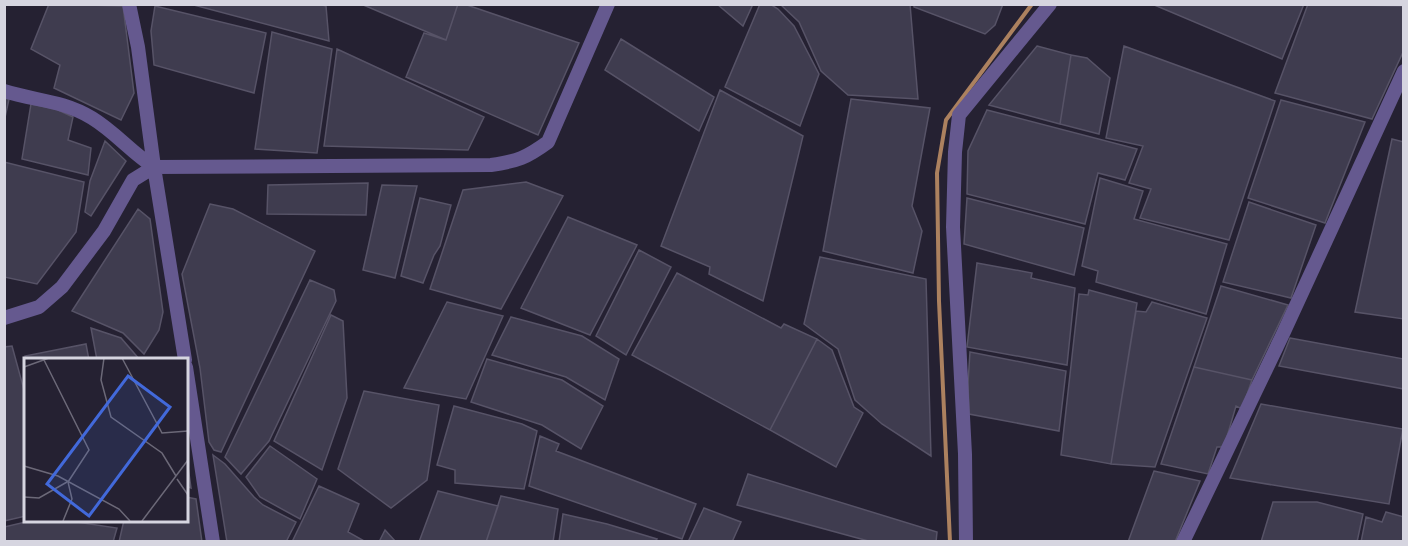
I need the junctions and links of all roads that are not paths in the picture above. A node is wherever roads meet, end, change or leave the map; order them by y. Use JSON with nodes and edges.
{"nodes":[{"id":1,"x":129,"y":4,"type":"edge"},
{"id":2,"x":608,"y":4,"type":"edge"},
{"id":3,"x":1050,"y":4,"type":"edge"},
{"id":4,"x":1404,"y":71,"type":"edge"},
{"id":5,"x":4,"y":91,"type":"edge"},
{"id":6,"x":154,"y":167,"type":"junction"},
{"id":7,"x":4,"y":318,"type":"edge"},
{"id":8,"x":185,"y":358,"type":"edge"},
{"id":9,"x":188,"y":380,"type":"edge"},
{"id":10,"x":213,"y":542,"type":"edge"},
{"id":11,"x":966,"y":542,"type":"edge"},
{"id":12,"x":1183,"y":542,"type":"edge"}],
"edges":[{"from":1,"to":6,"type":"street"},
{"from":2,"to":6,"type":"street"},
{"from":3,"to":11,"type":"street"},
{"from":4,"to":12,"type":"street"},
{"from":5,"to":6,"type":"street"},
{"from":6,"to":7,"type":"street"},
{"from":6,"to":8,"type":"street"},
{"from":9,"to":10,"type":"street"}]}
